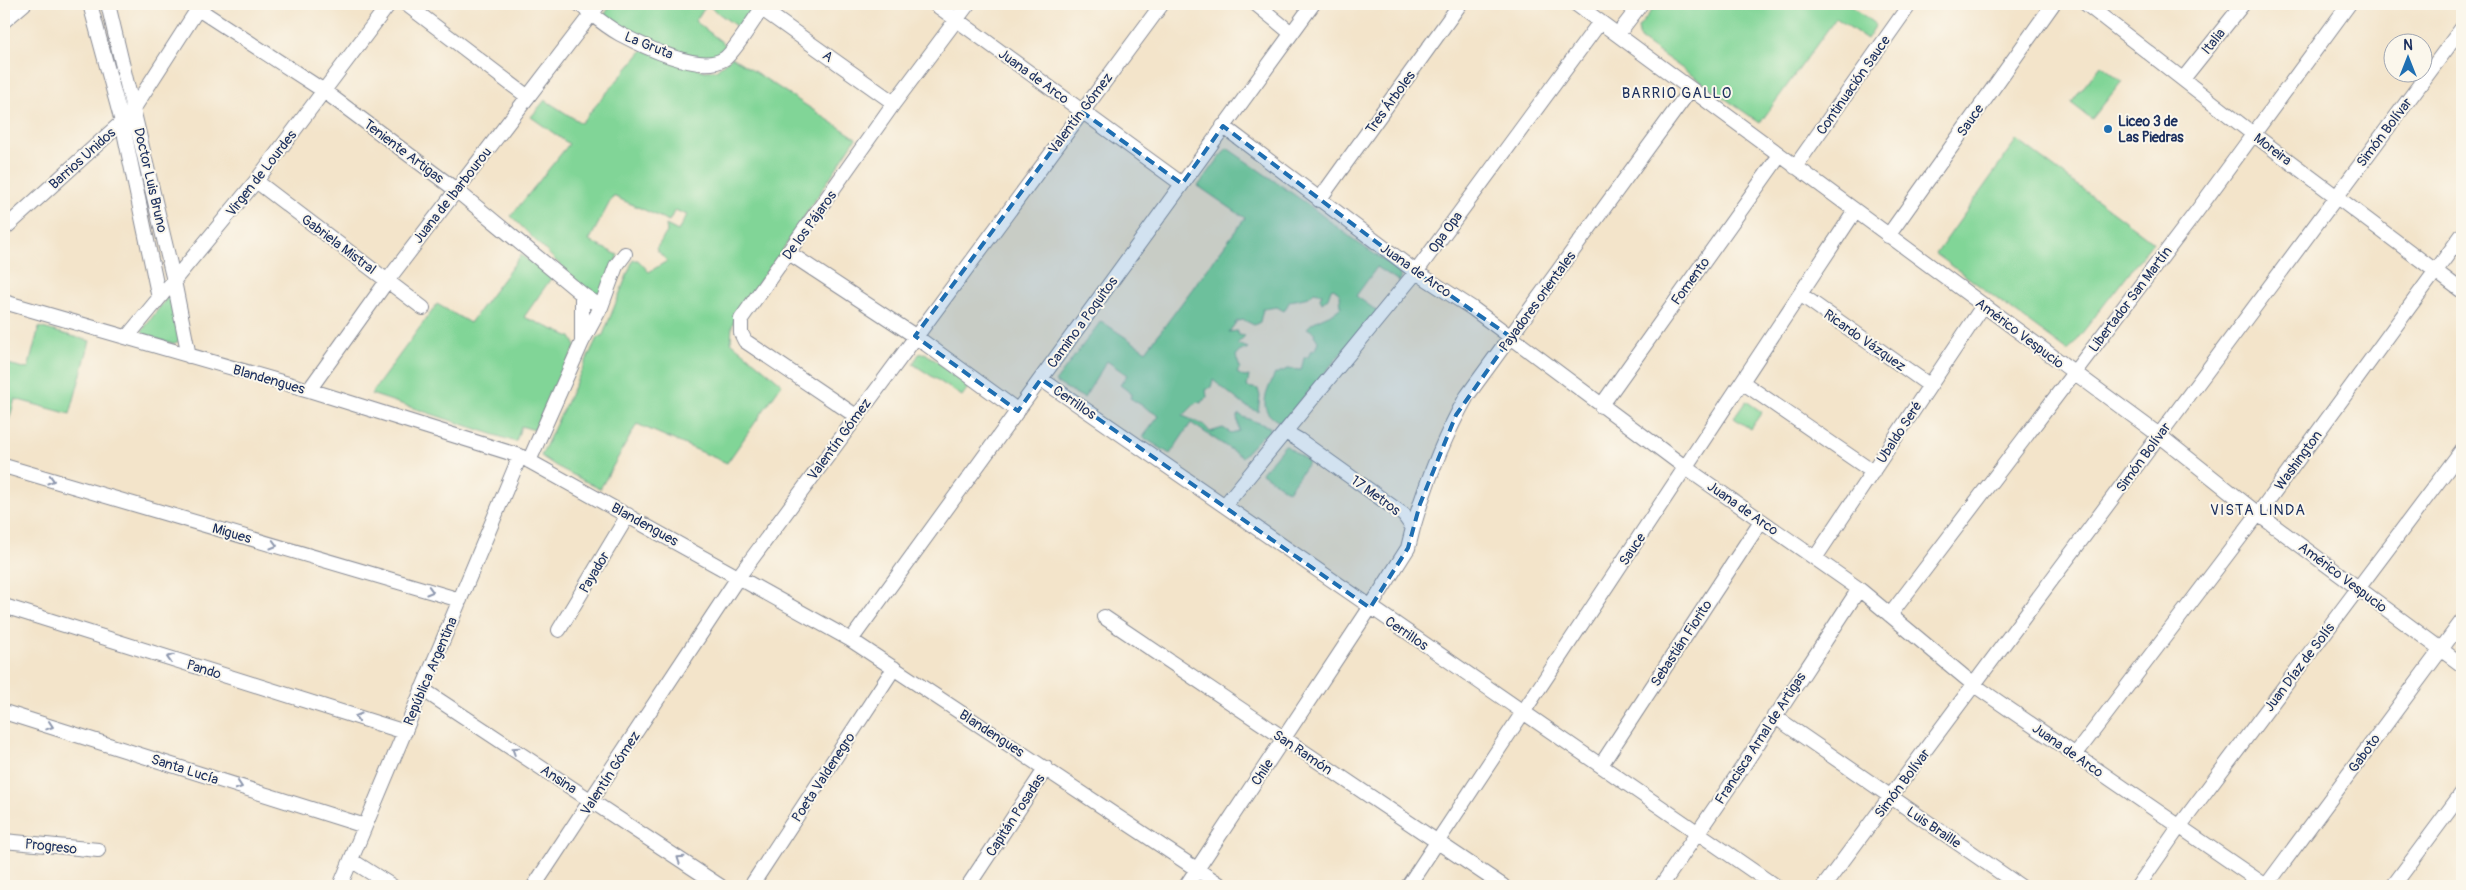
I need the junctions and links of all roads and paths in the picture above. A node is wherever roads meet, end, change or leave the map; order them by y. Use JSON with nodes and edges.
{"nodes":[{"id":1,"x":24,"y":4,"type":"edge"},
{"id":2,"x":90,"y":4,"type":"edge"},
{"id":3,"x":108,"y":4,"type":"edge"},
{"id":4,"x":389,"y":4,"type":"edge"},
{"id":5,"x":406,"y":4,"type":"edge"},
{"id":6,"x":579,"y":4,"type":"edge"},
{"id":7,"x":935,"y":4,"type":"edge"},
{"id":8,"x":968,"y":4,"type":"edge"},
{"id":9,"x":1162,"y":4,"type":"edge"},
{"id":10,"x":1256,"y":4,"type":"edge"},
{"id":11,"x":1313,"y":4,"type":"edge"},
{"id":12,"x":1460,"y":4,"type":"edge"},
{"id":13,"x":1576,"y":4,"type":"edge"},
{"id":14,"x":1641,"y":4,"type":"edge"},
{"id":15,"x":1910,"y":4,"type":"edge"},
{"id":16,"x":2052,"y":4,"type":"edge"},
{"id":17,"x":2086,"y":4,"type":"edge"},
{"id":18,"x":2243,"y":4,"type":"edge"},
{"id":19,"x":2349,"y":4,"type":"edge"},
{"id":20,"x":199,"y":6,"type":"edge"},
{"id":21,"x":763,"y":6,"type":"edge"},
{"id":22,"x":596,"y":9,"type":"edge"},
{"id":23,"x":956,"y":19,"type":"junction"},
{"id":24,"x":4,"y":21,"type":"edge"},
{"id":25,"x":1600,"y":22,"type":"junction"},
{"id":26,"x":2462,"y":28,"type":"edge"},
{"id":27,"x":1291,"y":33,"type":"junction"},
{"id":28,"x":1618,"y":34,"type":"junction"},
{"id":29,"x":2183,"y":79,"type":"junction"},
{"id":30,"x":1690,"y":90,"type":"junction"},
{"id":31,"x":324,"y":91,"type":"junction"},
{"id":32,"x":528,"y":97,"type":"junction"},
{"id":33,"x":894,"y":103,"type":"junction"},
{"id":34,"x":134,"y":108,"type":"junction"},
{"id":35,"x":1081,"y":111,"type":"junction"},
{"id":36,"x":122,"y":122,"type":"junction"},
{"id":37,"x":1223,"y":126,"type":"junction"},
{"id":38,"x":2253,"y":134,"type":"junction"},
{"id":39,"x":1780,"y":155,"type":"junction"},
{"id":40,"x":1795,"y":167,"type":"junction"},
{"id":41,"x":256,"y":181,"type":"junction"},
{"id":42,"x":1182,"y":184,"type":"junction"},
{"id":43,"x":456,"y":190,"type":"junction"},
{"id":44,"x":2336,"y":196,"type":"junction"},
{"id":45,"x":1319,"y":200,"type":"junction"},
{"id":46,"x":1855,"y":211,"type":"junction"},
{"id":47,"x":4,"y":229,"type":"edge"},
{"id":48,"x":2462,"y":234,"type":"edge"},
{"id":49,"x":1888,"y":236,"type":"junction"},
{"id":50,"x":789,"y":253,"type":"junction"},
{"id":51,"x":625,"y":254,"type":"dead end"},
{"id":52,"x":2435,"y":271,"type":"junction"},
{"id":53,"x":1416,"y":272,"type":"junction"},
{"id":54,"x":174,"y":281,"type":"junction"},
{"id":55,"x":387,"y":281,"type":"junction"},
{"id":56,"x":2462,"y":291,"type":"edge"},
{"id":57,"x":582,"y":294,"type":"junction"},
{"id":58,"x":1800,"y":294,"type":"junction"},
{"id":59,"x":159,"y":298,"type":"junction"},
{"id":60,"x":4,"y":302,"type":"edge"},
{"id":61,"x":1983,"y":306,"type":"junction"},
{"id":62,"x":601,"y":307,"type":"junction"},
{"id":63,"x":423,"y":308,"type":"dead end"},
{"id":64,"x":915,"y":336,"type":"junction"},
{"id":65,"x":128,"y":338,"type":"junction"},
{"id":66,"x":1511,"y":338,"type":"junction"},
{"id":67,"x":582,"y":342,"type":"junction"},
{"id":68,"x":189,"y":356,"type":"junction"},
{"id":69,"x":2073,"y":373,"type":"junction"},
{"id":70,"x":1041,"y":379,"type":"junction"},
{"id":71,"x":1742,"y":382,"type":"junction"},
{"id":72,"x":1929,"y":385,"type":"junction"},
{"id":73,"x":309,"y":390,"type":"junction"},
{"id":74,"x":1601,"y":406,"type":"junction"},
{"id":75,"x":1018,"y":410,"type":"junction"},
{"id":76,"x":856,"y":416,"type":"junction"},
{"id":77,"x":1285,"y":432,"type":"junction"},
{"id":78,"x":2159,"y":435,"type":"junction"},
{"id":79,"x":2462,"y":450,"type":"edge"},
{"id":80,"x":524,"y":459,"type":"junction"},
{"id":81,"x":4,"y":466,"type":"edge"},
{"id":82,"x":1686,"y":468,"type":"junction"},
{"id":83,"x":1873,"y":472,"type":"junction"},
{"id":84,"x":1225,"y":505,"type":"junction"},
{"id":85,"x":2258,"y":514,"type":"junction"},
{"id":86,"x":628,"y":515,"type":"junction"},
{"id":87,"x":1761,"y":521,"type":"junction"},
{"id":88,"x":1413,"y":528,"type":"junction"},
{"id":89,"x":1815,"y":558,"type":"junction"},
{"id":90,"x":739,"y":576,"type":"junction"},
{"id":91,"x":1859,"y":588,"type":"junction"},
{"id":92,"x":2358,"y":588,"type":"junction"},
{"id":93,"x":460,"y":600,"type":"junction"},
{"id":94,"x":4,"y":606,"type":"edge"},
{"id":95,"x":1370,"y":608,"type":"junction"},
{"id":96,"x":1890,"y":615,"type":"junction"},
{"id":97,"x":1104,"y":616,"type":"dead end"},
{"id":98,"x":2462,"y":621,"type":"edge"},
{"id":99,"x":559,"y":630,"type":"dead end"},
{"id":100,"x":851,"y":640,"type":"junction"},
{"id":101,"x":2441,"y":649,"type":"junction"},
{"id":102,"x":2462,"y":665,"type":"edge"},
{"id":103,"x":894,"y":668,"type":"junction"},
{"id":104,"x":1974,"y":686,"type":"junction"},
{"id":105,"x":422,"y":689,"type":"junction"},
{"id":106,"x":4,"y":712,"type":"edge"},
{"id":107,"x":1524,"y":712,"type":"junction"},
{"id":108,"x":1774,"y":716,"type":"junction"},
{"id":109,"x":405,"y":732,"type":"junction"},
{"id":110,"x":1284,"y":738,"type":"junction"},
{"id":111,"x":2075,"y":755,"type":"junction"},
{"id":112,"x":1601,"y":765,"type":"junction"},
{"id":113,"x":1046,"y":768,"type":"junction"},
{"id":114,"x":2462,"y":793,"type":"edge"},
{"id":115,"x":1890,"y":798,"type":"junction"},
{"id":116,"x":592,"y":800,"type":"junction"},
{"id":117,"x":365,"y":826,"type":"junction"},
{"id":118,"x":2179,"y":827,"type":"junction"},
{"id":119,"x":1697,"y":832,"type":"junction"},
{"id":120,"x":4,"y":841,"type":"edge"},
{"id":121,"x":1437,"y":843,"type":"junction"},
{"id":122,"x":98,"y":850,"type":"dead end"},
{"id":123,"x":350,"y":860,"type":"junction"},
{"id":124,"x":1197,"y":870,"type":"junction"},
{"id":125,"x":340,"y":886,"type":"edge"},
{"id":126,"x":392,"y":886,"type":"edge"},
{"id":127,"x":534,"y":886,"type":"edge"},
{"id":128,"x":720,"y":886,"type":"edge"},
{"id":129,"x":751,"y":886,"type":"edge"},
{"id":130,"x":968,"y":886,"type":"edge"},
{"id":131,"x":1186,"y":886,"type":"edge"},
{"id":132,"x":1222,"y":886,"type":"edge"},
{"id":133,"x":1408,"y":886,"type":"edge"},
{"id":134,"x":1503,"y":886,"type":"edge"},
{"id":135,"x":1661,"y":886,"type":"edge"},
{"id":136,"x":1775,"y":886,"type":"edge"},
{"id":137,"x":1824,"y":886,"type":"edge"},
{"id":138,"x":2020,"y":886,"type":"edge"},
{"id":139,"x":2138,"y":886,"type":"edge"},
{"id":140,"x":2266,"y":886,"type":"edge"},
{"id":141,"x":2393,"y":886,"type":"edge"}],
"edges":[{"from":1,"to":24,"type":"street"},
{"from":2,"to":36,"type":"street","name":"Doctor Luis Bruno"},
{"from":3,"to":34,"type":"street","name":"Doctor Luis Bruno"},
{"from":4,"to":31,"type":"street","name":"Virgen de Lourdes"},
{"from":5,"to":32,"type":"street"},
{"from":6,"to":22,"type":"street","name":"La Gruta"},
{"from":7,"to":23,"type":"street","name":"Juana de Arco"},
{"from":8,"to":23,"type":"street","name":"De los Pájaros"},
{"from":9,"to":35,"type":"street","name":"Valentín Gómez"},
{"from":10,"to":27,"type":"street"},
{"from":11,"to":27,"type":"street","name":"Camino a Poquitos"},
{"from":12,"to":45,"type":"street","name":"Tres Árboles"},
{"from":13,"to":25,"type":"street","name":"Américo Vespucio"},
{"from":14,"to":28,"type":"street"},
{"from":15,"to":40,"type":"street","name":"Continuación Sauce"},
{"from":16,"to":49,"type":"street","name":"Sauce"},
{"from":17,"to":29,"type":"street","name":"Moreira"},
{"from":18,"to":29,"type":"street","name":"Italia"},
{"from":19,"to":38,"type":"street","name":"Libertador San Martín"},
{"from":20,"to":31,"type":"street","name":"Teniente Artigas"},
{"from":20,"to":34,"type":"street","name":"Barrios Unidos"},
{"from":21,"to":22,"type":"street","name":"La Gruta"},
{"from":21,"to":33,"type":"street","name":"A"},
{"from":22,"to":32,"type":"street","name":"Juana de Ibarbourou"},
{"from":23,"to":33,"type":"street","name":"De los Pájaros"},
{"from":23,"to":35,"type":"street","name":"Juana de Arco"},
{"from":25,"to":28,"type":"street","name":"Américo Vespucio"},
{"from":25,"to":53,"type":"street","name":"Opa Opa"},
{"from":26,"to":44,"type":"street","name":"Simón Bolívar"},
{"from":27,"to":37,"type":"street","name":"Camino a Poquitos"},
{"from":28,"to":30,"type":"street","name":"Américo Vespucio"},
{"from":29,"to":38,"type":"street","name":"Moreira"},
{"from":30,"to":39,"type":"street","name":"Américo Vespucio"},
{"from":30,"to":66,"type":"street","name":"Payadores orientales"},
{"from":31,"to":41,"type":"street","name":"Virgen de Lourdes"},
{"from":31,"to":43,"type":"street","name":"Teniente Artigas"},
{"from":32,"to":43,"type":"street","name":"Juana de Ibarbourou"},
{"from":33,"to":50,"type":"street","name":"De los Pájaros"},
{"from":34,"to":36,"type":"street","name":"Barrios Unidos"},
{"from":34,"to":54,"type":"street","name":"Doctor Luis Bruno"},
{"from":35,"to":42,"type":"street","name":"Juana de Arco"},
{"from":35,"to":64,"type":"street","name":"Valentín Gómez"},
{"from":36,"to":47,"type":"street","name":"Barrios Unidos"},
{"from":36,"to":59,"type":"street","name":"Doctor Luis Bruno"},
{"from":37,"to":42,"type":"street","name":"Camino a Poquitos"},
{"from":37,"to":45,"type":"street","name":"Juana de Arco"},
{"from":38,"to":44,"type":"street","name":"Moreira"},
{"from":38,"to":69,"type":"street","name":"Libertador San Martín"},
{"from":39,"to":40,"type":"street","name":"Américo Vespucio"},
{"from":39,"to":74,"type":"street","name":"Fomento"},
{"from":40,"to":46,"type":"street","name":"Américo Vespucio"},
{"from":41,"to":54,"type":"street","name":"Virgen de Lourdes"},
{"from":41,"to":55,"type":"street","name":"Gabriela Mistral"},
{"from":42,"to":70,"type":"street","name":"Camino a Poquitos"},
{"from":43,"to":55,"type":"street","name":"Juana de Ibarbourou"},
{"from":43,"to":57,"type":"street","name":"Teniente Artigas"},
{"from":44,"to":52,"type":"street","name":"Moreira"},
{"from":44,"to":78,"type":"street","name":"Simón Bolívar"},
{"from":45,"to":53,"type":"street","name":"Juana de Arco"},
{"from":46,"to":49,"type":"street","name":"Américo Vespucio"},
{"from":46,"to":58,"type":"street","name":"Sauce"},
{"from":48,"to":52,"type":"street","name":"Washington"},
{"from":49,"to":61,"type":"street","name":"Américo Vespucio"},
{"from":50,"to":64,"type":"street"},
{"from":50,"to":76,"type":"street","name":"De los Pájaros"},
{"from":51,"to":62,"type":"street","name":"República Argentina"},
{"from":52,"to":56,"type":"street","name":"Moreira"},
{"from":52,"to":85,"type":"street","name":"Washington"},
{"from":53,"to":66,"type":"street","name":"Juana de Arco"},
{"from":53,"to":77,"type":"street","name":"Opa Opa"},
{"from":54,"to":59,"type":"street","name":"Virgen de Lourdes"},
{"from":54,"to":68,"type":"street","name":"Doctor Luis Bruno"},
{"from":55,"to":63,"type":"street","name":"Gabriela Mistral"},
{"from":55,"to":73,"type":"street","name":"Juana de Ibarbourou"},
{"from":57,"to":62,"type":"street","name":"Teniente Artigas"},
{"from":57,"to":67,"type":"street"},
{"from":58,"to":71,"type":"street","name":"Sauce"},
{"from":58,"to":72,"type":"street","name":"Ricardo Vázquez"},
{"from":59,"to":65,"type":"street","name":"Virgen de Lourdes"},
{"from":60,"to":65,"type":"street","name":"Blandengues"},
{"from":61,"to":69,"type":"street","name":"Américo Vespucio"},
{"from":61,"to":72,"type":"street","name":"Ubaldo Seré"},
{"from":62,"to":67,"type":"street","name":"República Argentina"},
{"from":64,"to":75,"type":"street"},
{"from":64,"to":76,"type":"street","name":"Valentín Gómez"},
{"from":65,"to":68,"type":"street","name":"Blandengues"},
{"from":66,"to":74,"type":"street","name":"Juana de Arco"},
{"from":66,"to":88,"type":"street","name":"Payadores orientales"},
{"from":67,"to":80,"type":"street","name":"República Argentina"},
{"from":68,"to":73,"type":"street","name":"Blandengues"},
{"from":69,"to":78,"type":"street","name":"Américo Vespucio"},
{"from":69,"to":96,"type":"street","name":"Libertador San Martín"},
{"from":70,"to":75,"type":"street","name":"Camino a Poquitos"},
{"from":70,"to":84,"type":"street","name":"Cerrillos"},
{"from":71,"to":82,"type":"street","name":"Sauce"},
{"from":71,"to":83,"type":"street"},
{"from":72,"to":83,"type":"street","name":"Ubaldo Seré"},
{"from":73,"to":80,"type":"street","name":"Blandengues"},
{"from":74,"to":82,"type":"street","name":"Juana de Arco"},
{"from":75,"to":100,"type":"street","name":"Camino a Poquitos"},
{"from":76,"to":90,"type":"street","name":"Valentín Gómez"},
{"from":77,"to":84,"type":"street","name":"Opa Opa"},
{"from":77,"to":88,"type":"street","name":"17 Metros"},
{"from":78,"to":85,"type":"street","name":"Américo Vespucio"},
{"from":78,"to":104,"type":"street","name":"Simón Bolívar"},
{"from":79,"to":92,"type":"street","name":"Juan Díaz de Solís"},
{"from":80,"to":86,"type":"street","name":"Blandengues"},
{"from":80,"to":93,"type":"street","name":"República Argentina"},
{"from":81,"to":93,"type":"street","name":"Migues","one_way":true},
{"from":82,"to":87,"type":"street","name":"Juana de Arco"},
{"from":82,"to":107,"type":"street","name":"Sauce"},
{"from":83,"to":89,"type":"street","name":"Ubaldo Seré"},
{"from":84,"to":95,"type":"street","name":"Cerrillos"},
{"from":85,"to":92,"type":"street","name":"Américo Vespucio"},
{"from":85,"to":111,"type":"street","name":"Washington"},
{"from":86,"to":90,"type":"street","name":"Blandengues"},
{"from":86,"to":99,"type":"street","name":"Payador"},
{"from":87,"to":89,"type":"street","name":"Juana de Arco"},
{"from":87,"to":112,"type":"street","name":"Sebastián Fiorito"},
{"from":88,"to":95,"type":"street"},
{"from":89,"to":91,"type":"street","name":"Juana de Arco"},
{"from":90,"to":100,"type":"street","name":"Blandengues"},
{"from":90,"to":116,"type":"street","name":"Valentín Gómez"},
{"from":91,"to":96,"type":"street","name":"Juana de Arco"},
{"from":91,"to":108,"type":"street","name":"Francisca Arnal de Artigas"},
{"from":92,"to":101,"type":"street","name":"Américo Vespucio"},
{"from":92,"to":118,"type":"street","name":"Juan Díaz de Solís"},
{"from":93,"to":105,"type":"street","name":"República Argentina"},
{"from":109,"to":94,"type":"street","name":"Pando","one_way":true},
{"from":95,"to":107,"type":"street","name":"Cerrillos"},
{"from":95,"to":110,"type":"street","name":"Chile"},
{"from":96,"to":104,"type":"street","name":"Juana de Arco"},
{"from":97,"to":110,"type":"street","name":"San Ramón"},
{"from":98,"to":101,"type":"street","name":"Gaboto"},
{"from":100,"to":103,"type":"street","name":"Blandengues"},
{"from":101,"to":102,"type":"street","name":"Américo Vespucio"},
{"from":101,"to":140,"type":"street","name":"Gaboto"},
{"from":103,"to":113,"type":"street","name":"Blandengues"},
{"from":103,"to":129,"type":"street","name":"Poeta Valdenegro"},
{"from":104,"to":111,"type":"street","name":"Juana de Arco"},
{"from":104,"to":115,"type":"street","name":"Simón Bolívar"},
{"from":105,"to":109,"type":"street","name":"República Argentina"},
{"from":116,"to":105,"type":"street","name":"Ansina","one_way":true},
{"from":106,"to":117,"type":"street","name":"Santa Lucía","one_way":true},
{"from":107,"to":112,"type":"street","name":"Cerrillos"},
{"from":107,"to":121,"type":"street","name":"Sauce"},
{"from":108,"to":115,"type":"street","name":"Luis Braille"},
{"from":108,"to":119,"type":"street","name":"Francisca Arnal de Artigas"},
{"from":109,"to":117,"type":"street","name":"República Argentina"},
{"from":110,"to":121,"type":"street","name":"San Ramón"},
{"from":110,"to":124,"type":"street","name":"Chile"},
{"from":111,"to":118,"type":"street","name":"Juana de Arco"},
{"from":112,"to":119,"type":"street","name":"Cerrillos"},
{"from":113,"to":124,"type":"street","name":"Blandengues"},
{"from":113,"to":130,"type":"street","name":"Capitán Posadas"},
{"from":114,"to":141,"type":"street"},
{"from":115,"to":137,"type":"street","name":"Simón Bolívar"},
{"from":115,"to":138,"type":"street","name":"Luis Braille"},
{"from":116,"to":127,"type":"street","name":"Valentín Gómez"},
{"from":128,"to":116,"type":"street","name":"Ansina","one_way":true},
{"from":117,"to":123,"type":"street","name":"República Argentina"},
{"from":118,"to":139,"type":"street","name":"Juan Díaz de Solís"},
{"from":118,"to":140,"type":"street","name":"Juana de Arco"},
{"from":119,"to":135,"type":"street","name":"Francisca Arnal de Artigas"},
{"from":119,"to":136,"type":"street","name":"Cerrillos"},
{"from":120,"to":122,"type":"street","name":"Progreso"},
{"from":121,"to":133,"type":"street","name":"Sauce"},
{"from":121,"to":134,"type":"street","name":"San Ramón"},
{"from":123,"to":125,"type":"street","name":"República Argentina"},
{"from":123,"to":126,"type":"street"},
{"from":124,"to":131,"type":"street","name":"Chile"},
{"from":124,"to":132,"type":"street","name":"Blandengues"}]}
